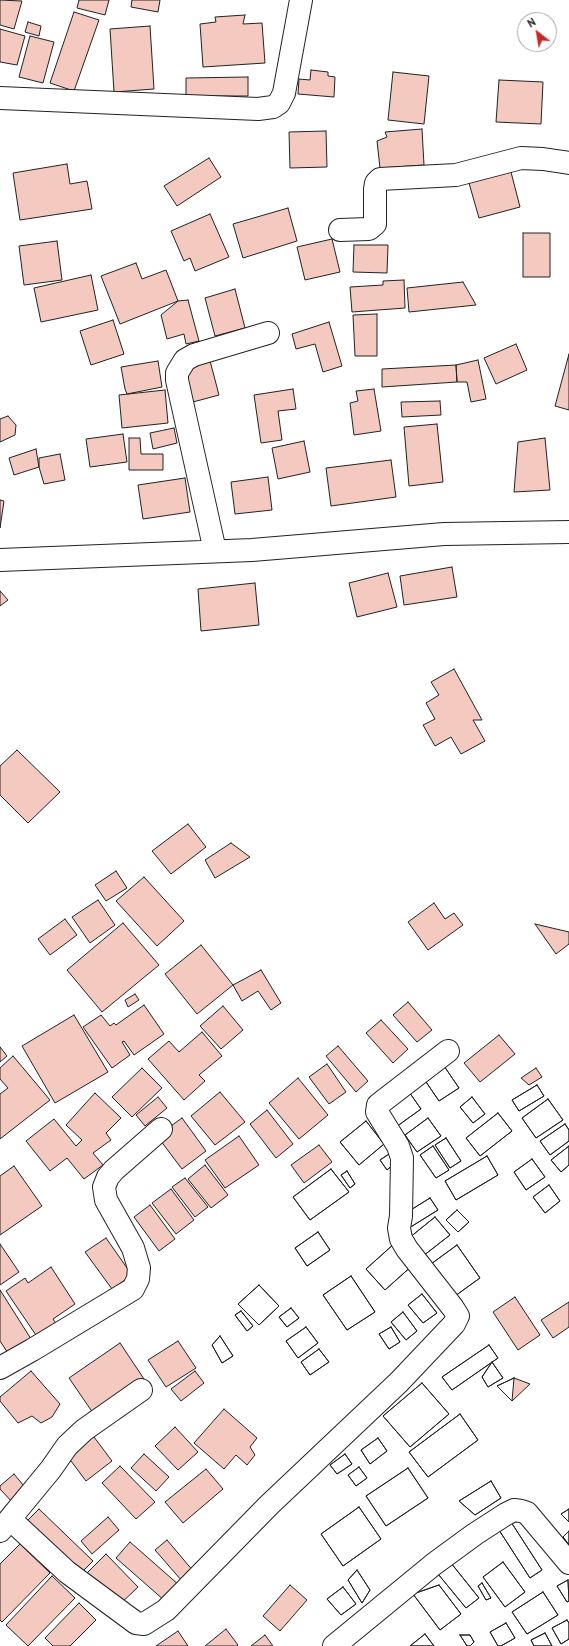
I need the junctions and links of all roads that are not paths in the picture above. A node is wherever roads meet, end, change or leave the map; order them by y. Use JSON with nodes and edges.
{"nodes":[{"id":1,"x":301,"y":0,"type":"edge"},
{"id":2,"x":0,"y":98,"type":"edge"},
{"id":3,"x":569,"y":163,"type":"edge"},
{"id":4,"x":340,"y":230,"type":"dead end"},
{"id":5,"x":268,"y":333,"type":"dead end"},
{"id":6,"x":569,"y":532,"type":"edge"},
{"id":7,"x":215,"y":551,"type":"junction"},
{"id":8,"x":0,"y":560,"type":"edge"},
{"id":9,"x":448,"y":1051,"type":"dead end"},
{"id":10,"x":161,"y":1129,"type":"dead end"},
{"id":11,"x":0,"y":1368,"type":"edge"},
{"id":12,"x":142,"y":1390,"type":"dead end"},
{"id":13,"x":5,"y":1525,"type":"edge"},
{"id":14,"x":569,"y":1563,"type":"edge"},
{"id":15,"x":334,"y":1646,"type":"edge"}],
"edges":[{"from":1,"to":2,"type":"street"},
{"from":3,"to":4,"type":"street"},
{"from":5,"to":7,"type":"street"},
{"from":6,"to":7,"type":"street"},
{"from":7,"to":8,"type":"street"},
{"from":9,"to":13,"type":"street"},
{"from":10,"to":11,"type":"street"},
{"from":12,"to":13,"type":"street"},
{"from":14,"to":15,"type":"street"}]}
